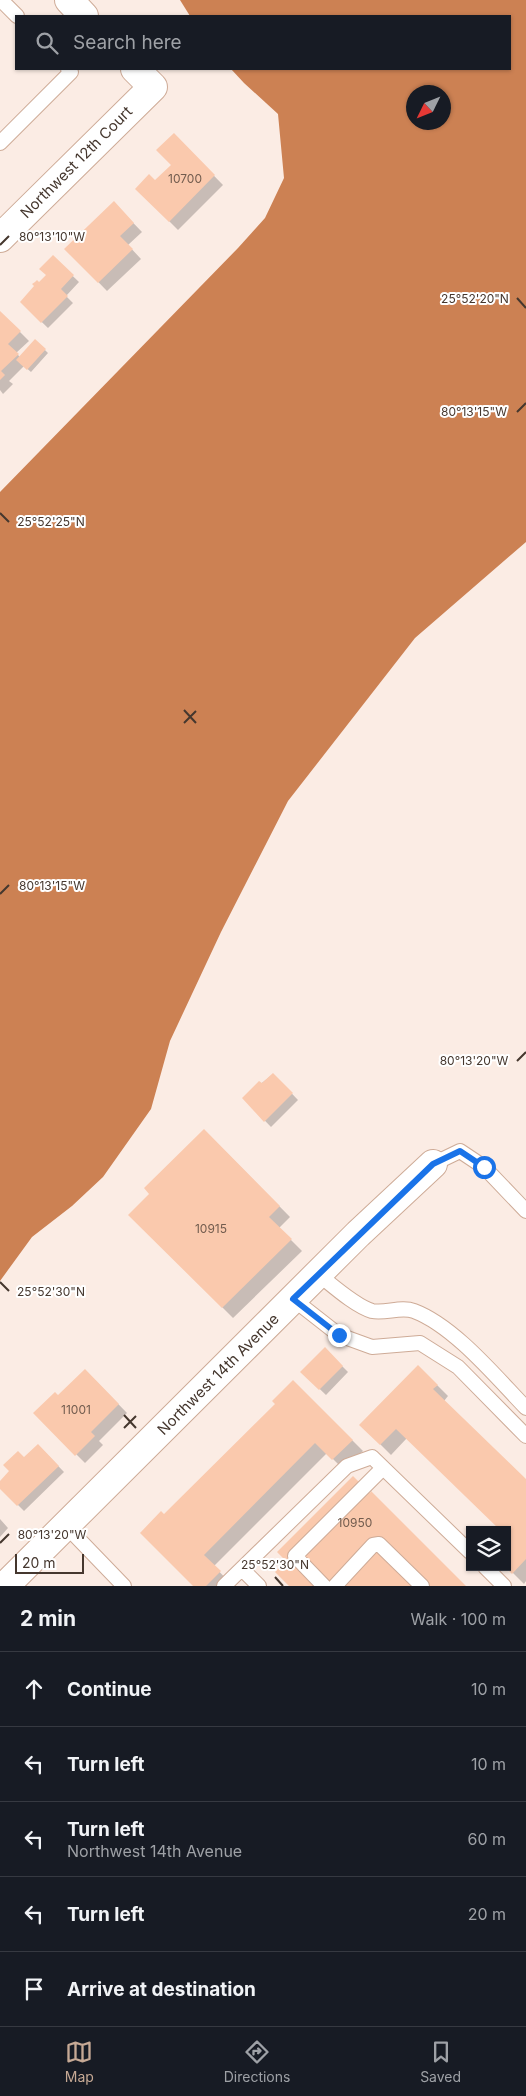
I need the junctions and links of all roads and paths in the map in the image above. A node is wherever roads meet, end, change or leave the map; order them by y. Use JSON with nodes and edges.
{"nodes":[{"id":1,"x":1,"y":0,"type":"edge"},
{"id":2,"x":69,"y":0,"type":"edge"},
{"id":3,"x":16,"y":15,"type":"edge"},
{"id":4,"x":83,"y":15,"type":"edge"},
{"id":5,"x":69,"y":70,"type":"edge"},
{"id":6,"x":144,"y":78,"type":"edge"},
{"id":7,"x":0,"y":143,"type":"edge"},
{"id":8,"x":0,"y":238,"type":"edge"},
{"id":9,"x":433,"y":1164,"type":"joint"},
{"id":10,"x":526,"y":1211,"type":"edge"},
{"id":11,"x":318,"y":1274,"type":"junction"},
{"id":12,"x":293,"y":1299,"type":"junction"},
{"id":13,"x":428,"y":1318,"type":"junction"},
{"id":14,"x":420,"y":1343,"type":"junction"},
{"id":15,"x":526,"y":1408,"type":"edge"},
{"id":16,"x":526,"y":1436,"type":"edge"},
{"id":17,"x":384,"y":1468,"type":"junction"},
{"id":18,"x":66,"y":1526,"type":"junction"},
{"id":19,"x":466,"y":1548,"type":"edge"},
{"id":20,"x":242,"y":1569,"type":"junction"},
{"id":21,"x":489,"y":1571,"type":"edge"},
{"id":22,"x":6,"y":1586,"type":"edge"},
{"id":23,"x":124,"y":1586,"type":"edge"},
{"id":24,"x":224,"y":1586,"type":"edge"},
{"id":25,"x":259,"y":1586,"type":"edge"},
{"id":26,"x":324,"y":1586,"type":"edge"},
{"id":27,"x":335,"y":1586,"type":"edge"},
{"id":28,"x":422,"y":1586,"type":"edge"},
{"id":29,"x":504,"y":1586,"type":"edge"}],
"edges":[{"from":1,"to":3,"type":"lane"},
{"from":2,"to":4,"type":"street"},
{"from":5,"to":7,"type":"lane"},
{"from":6,"to":8,"type":"street","name":"Northwest 12th Court"},
{"from":9,"to":10,"type":"lane"},
{"from":9,"to":11,"type":"street","name":"Northwest 14th Avenue"},
{"from":11,"to":12,"type":"street","name":"Northwest 14th Avenue"},
{"from":11,"to":13,"type":"lane"},
{"from":12,"to":14,"type":"lane"},
{"from":12,"to":18,"type":"street","name":"Northwest 14th Avenue"},
{"from":13,"to":14,"type":"lane"},
{"from":13,"to":15,"type":"lane"},
{"from":14,"to":16,"type":"lane"},
{"from":17,"to":19,"type":"lane"},
{"from":17,"to":20,"type":"lane"},
{"from":17,"to":26,"type":"lane"},
{"from":18,"to":22,"type":"street","name":"Northwest 14th Avenue"},
{"from":18,"to":23,"type":"lane"},
{"from":20,"to":24,"type":"lane"},
{"from":20,"to":25,"type":"lane"},
{"from":21,"to":29,"type":"lane"},
{"from":27,"to":28,"type":"lane"}]}
